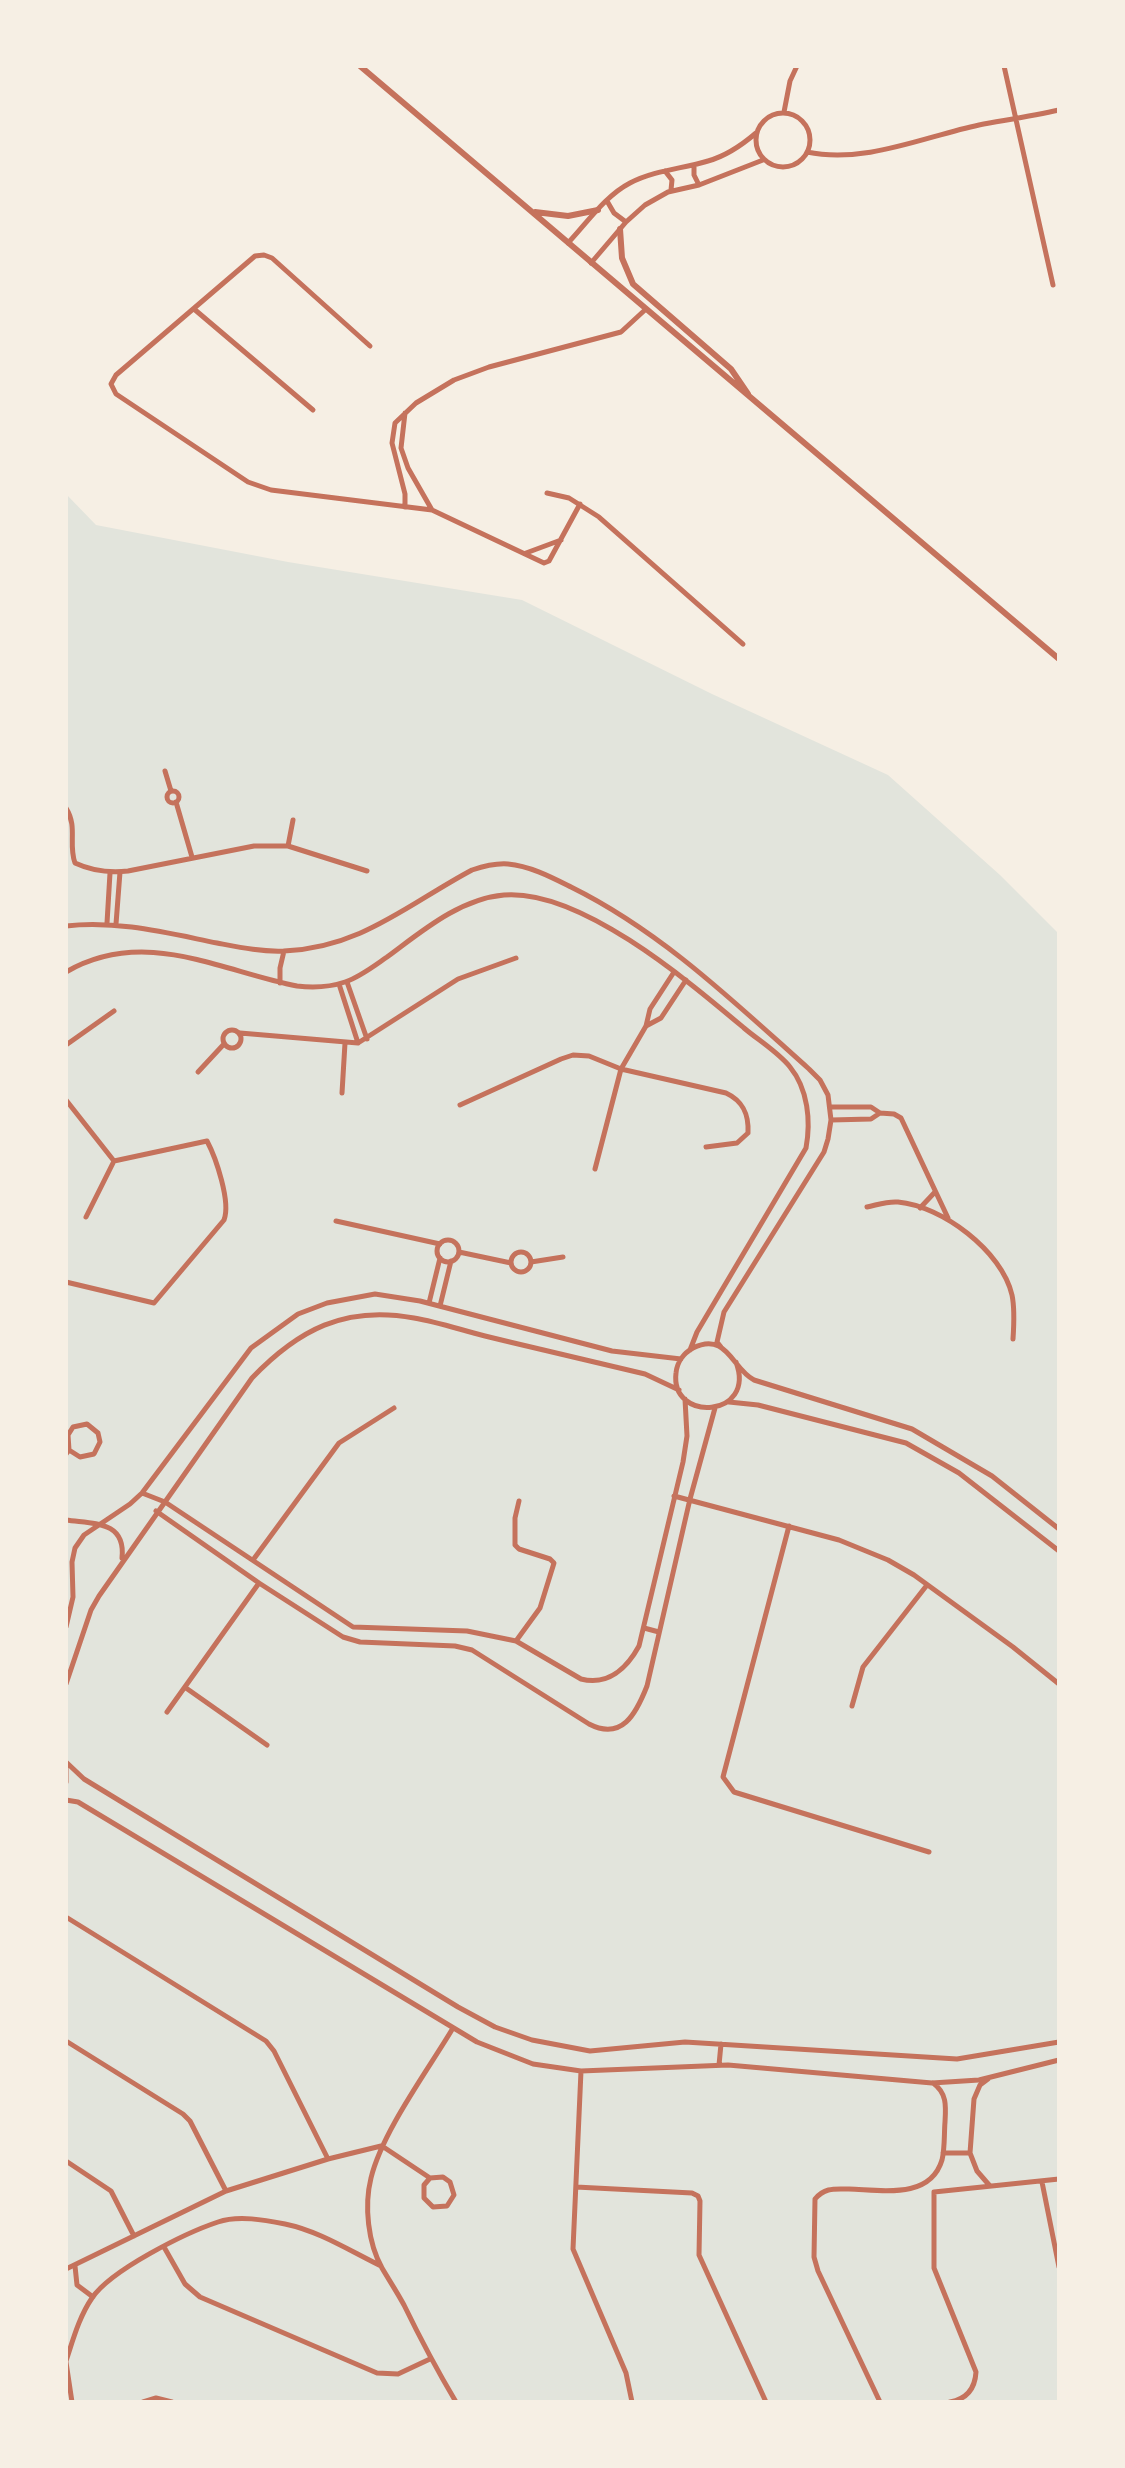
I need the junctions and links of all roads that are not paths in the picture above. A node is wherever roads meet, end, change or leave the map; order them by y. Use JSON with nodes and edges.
{"nodes":[{"id":1,"x":360,"y":66,"type":"edge"},
{"id":2,"x":797,"y":66,"type":"edge"},
{"id":3,"x":1004,"y":66,"type":"edge"},
{"id":4,"x":1059,"y":110,"type":"edge"},
{"id":5,"x":784,"y":112,"type":"junction"},
{"id":6,"x":1015,"y":120,"type":"junction"},
{"id":7,"x":756,"y":133,"type":"junction"},
{"id":8,"x":807,"y":152,"type":"junction"},
{"id":9,"x":763,"y":160,"type":"junction"},
{"id":10,"x":694,"y":165,"type":"junction"},
{"id":11,"x":665,"y":170,"type":"junction"},
{"id":12,"x":699,"y":185,"type":"junction"},
{"id":13,"x":671,"y":191,"type":"junction"},
{"id":14,"x":607,"y":201,"type":"junction"},
{"id":15,"x":598,"y":210,"type":"junction"},
{"id":16,"x":532,"y":212,"type":"junction"},
{"id":17,"x":626,"y":222,"type":"junction"},
{"id":18,"x":620,"y":229,"type":"junction"},
{"id":19,"x":568,"y":243,"type":"junction"},
{"id":20,"x":591,"y":263,"type":"junction"},
{"id":21,"x":1053,"y":285,"type":"dead end"},
{"id":22,"x":194,"y":309,"type":"junction"},
{"id":23,"x":646,"y":309,"type":"junction"},
{"id":24,"x":370,"y":346,"type":"dead end"},
{"id":25,"x":752,"y":401,"type":"junction"},
{"id":26,"x":313,"y":410,"type":"dead end"},
{"id":27,"x":406,"y":412,"type":"junction"},
{"id":28,"x":547,"y":493,"type":"dead end"},
{"id":29,"x":580,"y":504,"type":"junction"},
{"id":30,"x":405,"y":507,"type":"junction"},
{"id":31,"x":432,"y":510,"type":"junction"},
{"id":32,"x":561,"y":540,"type":"junction"},
{"id":33,"x":525,"y":554,"type":"junction"},
{"id":34,"x":743,"y":644,"type":"dead end"},
{"id":35,"x":1059,"y":659,"type":"edge"},
{"id":36,"x":165,"y":771,"type":"dead end"},
{"id":37,"x":66,"y":808,"type":"edge"},
{"id":38,"x":293,"y":820,"type":"dead end"},
{"id":39,"x":288,"y":846,"type":"junction"},
{"id":40,"x":192,"y":857,"type":"junction"},
{"id":41,"x":367,"y":871,"type":"dead end"},
{"id":42,"x":120,"y":872,"type":"junction"},
{"id":43,"x":110,"y":873,"type":"junction"},
{"id":44,"x":107,"y":923,"type":"junction"},
{"id":45,"x":116,"y":924,"type":"junction"},
{"id":46,"x":66,"y":926,"type":"edge"},
{"id":47,"x":284,"y":951,"type":"junction"},
{"id":48,"x":516,"y":958,"type":"dead end"},
{"id":49,"x":66,"y":972,"type":"edge"},
{"id":50,"x":674,"y":972,"type":"junction"},
{"id":51,"x":686,"y":980,"type":"junction"},
{"id":52,"x":347,"y":982,"type":"junction"},
{"id":53,"x":280,"y":983,"type":"junction"},
{"id":54,"x":339,"y":984,"type":"junction"},
{"id":55,"x":114,"y":1011,"type":"dead end"},
{"id":56,"x":646,"y":1026,"type":"junction"},
{"id":57,"x":240,"y":1033,"type":"junction"},
{"id":58,"x":367,"y":1039,"type":"junction"},
{"id":59,"x":345,"y":1043,"type":"junction"},
{"id":60,"x":358,"y":1043,"type":"junction"},
{"id":61,"x":224,"y":1044,"type":"junction"},
{"id":62,"x":66,"y":1045,"type":"edge"},
{"id":63,"x":621,"y":1069,"type":"junction"},
{"id":64,"x":198,"y":1072,"type":"dead end"},
{"id":65,"x":342,"y":1093,"type":"dead end"},
{"id":66,"x":66,"y":1100,"type":"edge"},
{"id":67,"x":460,"y":1105,"type":"dead end"},
{"id":68,"x":831,"y":1107,"type":"junction"},
{"id":69,"x":880,"y":1113,"type":"junction"},
{"id":70,"x":831,"y":1120,"type":"junction"},
{"id":71,"x":706,"y":1147,"type":"dead end"},
{"id":72,"x":114,"y":1161,"type":"junction"},
{"id":73,"x":595,"y":1169,"type":"dead end"},
{"id":74,"x":935,"y":1192,"type":"junction"},
{"id":75,"x":867,"y":1207,"type":"dead end"},
{"id":76,"x":920,"y":1208,"type":"junction"},
{"id":77,"x":86,"y":1217,"type":"dead end"},
{"id":78,"x":949,"y":1218,"type":"junction"},
{"id":79,"x":336,"y":1221,"type":"dead end"},
{"id":80,"x":440,"y":1244,"type":"junction"},
{"id":81,"x":459,"y":1252,"type":"junction"},
{"id":82,"x":440,"y":1257,"type":"junction"},
{"id":83,"x":563,"y":1257,"type":"dead end"},
{"id":84,"x":451,"y":1261,"type":"junction"},
{"id":85,"x":531,"y":1262,"type":"junction"},
{"id":86,"x":511,"y":1263,"type":"junction"},
{"id":87,"x":66,"y":1282,"type":"edge"},
{"id":88,"x":429,"y":1303,"type":"junction"},
{"id":89,"x":440,"y":1306,"type":"junction"},
{"id":90,"x":1013,"y":1339,"type":"dead end"},
{"id":91,"x":721,"y":1347,"type":"junction"},
{"id":92,"x":690,"y":1350,"type":"junction"},
{"id":93,"x":681,"y":1359,"type":"junction"},
{"id":94,"x":736,"y":1362,"type":"junction"},
{"id":95,"x":679,"y":1390,"type":"junction"},
{"id":96,"x":685,"y":1399,"type":"junction"},
{"id":97,"x":728,"y":1402,"type":"junction"},
{"id":98,"x":394,"y":1408,"type":"dead end"},
{"id":99,"x":715,"y":1408,"type":"junction"},
{"id":100,"x":68,"y":1452,"type":"edge"},
{"id":101,"x":142,"y":1493,"type":"junction"},
{"id":102,"x":674,"y":1496,"type":"junction"},
{"id":103,"x":690,"y":1499,"type":"junction"},
{"id":104,"x":519,"y":1501,"type":"dead end"},
{"id":105,"x":165,"y":1502,"type":"junction"},
{"id":106,"x":156,"y":1511,"type":"junction"},
{"id":107,"x":66,"y":1520,"type":"edge"},
{"id":108,"x":101,"y":1524,"type":"junction"},
{"id":109,"x":789,"y":1526,"type":"junction"},
{"id":110,"x":1059,"y":1529,"type":"edge"},
{"id":111,"x":1059,"y":1551,"type":"edge"},
{"id":112,"x":66,"y":1557,"type":"edge"},
{"id":113,"x":253,"y":1560,"type":"junction"},
{"id":114,"x":118,"y":1567,"type":"junction"},
{"id":115,"x":72,"y":1568,"type":"junction"},
{"id":116,"x":259,"y":1583,"type":"junction"},
{"id":117,"x":927,"y":1585,"type":"junction"},
{"id":118,"x":66,"y":1627,"type":"edge"},
{"id":119,"x":644,"y":1628,"type":"junction"},
{"id":120,"x":659,"y":1632,"type":"junction"},
{"id":121,"x":516,"y":1641,"type":"junction"},
{"id":122,"x":66,"y":1684,"type":"edge"},
{"id":123,"x":1059,"y":1684,"type":"edge"},
{"id":124,"x":186,"y":1688,"type":"junction"},
{"id":125,"x":852,"y":1706,"type":"dead end"},
{"id":126,"x":167,"y":1712,"type":"dead end"},
{"id":127,"x":267,"y":1745,"type":"dead end"},
{"id":128,"x":66,"y":1763,"type":"edge"},
{"id":129,"x":66,"y":1782,"type":"edge"},
{"id":130,"x":66,"y":1800,"type":"edge"},
{"id":131,"x":929,"y":1852,"type":"dead end"},
{"id":132,"x":66,"y":1917,"type":"edge"},
{"id":133,"x":453,"y":2028,"type":"junction"},
{"id":134,"x":66,"y":2041,"type":"edge"},
{"id":135,"x":1059,"y":2042,"type":"edge"},
{"id":136,"x":721,"y":2044,"type":"junction"},
{"id":137,"x":1059,"y":2060,"type":"edge"},
{"id":138,"x":719,"y":2065,"type":"junction"},
{"id":139,"x":581,"y":2071,"type":"junction"},
{"id":140,"x":989,"y":2078,"type":"junction"},
{"id":141,"x":932,"y":2083,"type":"junction"},
{"id":142,"x":382,"y":2146,"type":"junction"},
{"id":143,"x":943,"y":2153,"type":"junction"},
{"id":144,"x":970,"y":2153,"type":"junction"},
{"id":145,"x":328,"y":2159,"type":"junction"},
{"id":146,"x":66,"y":2161,"type":"edge"},
{"id":147,"x":430,"y":2178,"type":"junction"},
{"id":148,"x":1059,"y":2179,"type":"edge"},
{"id":149,"x":925,"y":2182,"type":"junction"},
{"id":150,"x":1042,"y":2182,"type":"junction"},
{"id":151,"x":991,"y":2186,"type":"junction"},
{"id":152,"x":576,"y":2187,"type":"junction"},
{"id":153,"x":226,"y":2191,"type":"junction"},
{"id":154,"x":934,"y":2192,"type":"junction"},
{"id":155,"x":134,"y":2236,"type":"junction"},
{"id":156,"x":164,"y":2247,"type":"junction"},
{"id":157,"x":75,"y":2265,"type":"junction"},
{"id":158,"x":381,"y":2266,"type":"junction"},
{"id":159,"x":1059,"y":2267,"type":"edge"},
{"id":160,"x":66,"y":2269,"type":"edge"},
{"id":161,"x":93,"y":2297,"type":"junction"},
{"id":162,"x":430,"y":2359,"type":"junction"},
{"id":163,"x":66,"y":2362,"type":"edge"},
{"id":164,"x":72,"y":2402,"type":"edge"},
{"id":165,"x":143,"y":2402,"type":"edge"},
{"id":166,"x":172,"y":2402,"type":"edge"},
{"id":167,"x":456,"y":2402,"type":"edge"},
{"id":168,"x":632,"y":2402,"type":"edge"},
{"id":169,"x":766,"y":2402,"type":"edge"},
{"id":170,"x":880,"y":2402,"type":"edge"},
{"id":171,"x":950,"y":2402,"type":"edge"}],
"edges":[{"from":1,"to":16,"type":"street"},
{"from":2,"to":5,"type":"street"},
{"from":3,"to":6,"type":"street"},
{"from":4,"to":6,"type":"street"},
{"from":5,"to":7,"type":"street"},
{"from":5,"to":8,"type":"street"},
{"from":6,"to":8,"type":"street"},
{"from":6,"to":21,"type":"street"},
{"from":7,"to":9,"type":"street"},
{"from":7,"to":10,"type":"street"},
{"from":8,"to":9,"type":"street"},
{"from":9,"to":12,"type":"street"},
{"from":10,"to":11,"type":"street"},
{"from":10,"to":12,"type":"street"},
{"from":11,"to":13,"type":"street"},
{"from":11,"to":14,"type":"street"},
{"from":12,"to":13,"type":"street"},
{"from":13,"to":17,"type":"street"},
{"from":14,"to":15,"type":"street"},
{"from":14,"to":17,"type":"street"},
{"from":15,"to":16,"type":"street"},
{"from":15,"to":19,"type":"street"},
{"from":16,"to":19,"type":"street"},
{"from":17,"to":18,"type":"street"},
{"from":18,"to":20,"type":"street"},
{"from":18,"to":25,"type":"street"},
{"from":19,"to":20,"type":"street"},
{"from":20,"to":23,"type":"street"},
{"from":22,"to":24,"type":"street"},
{"from":22,"to":26,"type":"street"},
{"from":22,"to":30,"type":"street"},
{"from":23,"to":25,"type":"street"},
{"from":23,"to":27,"type":"street"},
{"from":25,"to":35,"type":"street"},
{"from":27,"to":30,"type":"street"},
{"from":27,"to":31,"type":"street"},
{"from":28,"to":29,"type":"street"},
{"from":29,"to":32,"type":"street"},
{"from":29,"to":34,"type":"street"},
{"from":30,"to":31,"type":"street"},
{"from":31,"to":33,"type":"street"},
{"from":32,"to":33,"type":"street"},
{"from":32,"to":33,"type":"street"},
{"from":36,"to":40,"type":"street"},
{"from":37,"to":43,"type":"street"},
{"from":38,"to":39,"type":"street"},
{"from":39,"to":40,"type":"street"},
{"from":39,"to":41,"type":"street"},
{"from":40,"to":42,"type":"street"},
{"from":42,"to":43,"type":"street"},
{"from":42,"to":45,"type":"street"},
{"from":43,"to":44,"type":"street"},
{"from":44,"to":45,"type":"street"},
{"from":44,"to":46,"type":"street"},
{"from":45,"to":47,"type":"street"},
{"from":47,"to":53,"type":"street"},
{"from":47,"to":68,"type":"street"},
{"from":48,"to":58,"type":"street"},
{"from":49,"to":53,"type":"street"},
{"from":50,"to":51,"type":"street"},
{"from":50,"to":52,"type":"street"},
{"from":50,"to":56,"type":"street"},
{"from":51,"to":56,"type":"street"},
{"from":51,"to":92,"type":"street"},
{"from":52,"to":54,"type":"street"},
{"from":52,"to":58,"type":"street"},
{"from":53,"to":54,"type":"street"},
{"from":54,"to":60,"type":"street"},
{"from":55,"to":62,"type":"street"},
{"from":56,"to":63,"type":"street"},
{"from":57,"to":59,"type":"street"},
{"from":57,"to":61,"type":"street"},
{"from":57,"to":61,"type":"street"},
{"from":58,"to":60,"type":"street"},
{"from":59,"to":60,"type":"street"},
{"from":59,"to":65,"type":"street"},
{"from":61,"to":64,"type":"street"},
{"from":63,"to":67,"type":"street"},
{"from":63,"to":71,"type":"street"},
{"from":63,"to":73,"type":"street"},
{"from":66,"to":72,"type":"street"},
{"from":68,"to":69,"type":"street"},
{"from":68,"to":70,"type":"street"},
{"from":69,"to":70,"type":"street"},
{"from":69,"to":74,"type":"street"},
{"from":70,"to":91,"type":"street"},
{"from":72,"to":77,"type":"street"},
{"from":72,"to":87,"type":"street"},
{"from":74,"to":76,"type":"street"},
{"from":74,"to":78,"type":"street"},
{"from":75,"to":76,"type":"street"},
{"from":76,"to":78,"type":"street"},
{"from":78,"to":90,"type":"street"},
{"from":79,"to":80,"type":"street"},
{"from":80,"to":81,"type":"street"},
{"from":80,"to":82,"type":"street"},
{"from":81,"to":84,"type":"street"},
{"from":81,"to":86,"type":"street"},
{"from":82,"to":84,"type":"street"},
{"from":82,"to":88,"type":"street"},
{"from":83,"to":85,"type":"street"},
{"from":84,"to":89,"type":"street"},
{"from":85,"to":86,"type":"street"},
{"from":85,"to":86,"type":"street"},
{"from":88,"to":89,"type":"street"},
{"from":88,"to":101,"type":"street"},
{"from":89,"to":93,"type":"street"},
{"from":91,"to":92,"type":"street"},
{"from":91,"to":94,"type":"street"},
{"from":92,"to":93,"type":"street"},
{"from":93,"to":95,"type":"street"},
{"from":94,"to":97,"type":"street"},
{"from":94,"to":110,"type":"street"},
{"from":95,"to":96,"type":"street"},
{"from":95,"to":105,"type":"street"},
{"from":96,"to":99,"type":"street"},
{"from":96,"to":102,"type":"street"},
{"from":97,"to":99,"type":"street"},
{"from":97,"to":111,"type":"street"},
{"from":98,"to":113,"type":"street"},
{"from":99,"to":103,"type":"street"},
{"from":100,"to":100,"type":"street"},
{"from":101,"to":105,"type":"street"},
{"from":101,"to":108,"type":"street"},
{"from":102,"to":103,"type":"street"},
{"from":102,"to":119,"type":"street"},
{"from":103,"to":109,"type":"street"},
{"from":103,"to":120,"type":"street"},
{"from":104,"to":121,"type":"street"},
{"from":105,"to":106,"type":"street"},
{"from":105,"to":113,"type":"street"},
{"from":106,"to":114,"type":"street"},
{"from":106,"to":116,"type":"street"},
{"from":107,"to":108,"type":"street"},
{"from":108,"to":114,"type":"street"},
{"from":108,"to":115,"type":"street"},
{"from":109,"to":117,"type":"street"},
{"from":109,"to":131,"type":"street"},
{"from":112,"to":115,"type":"street"},
{"from":113,"to":121,"type":"street"},
{"from":114,"to":122,"type":"street"},
{"from":115,"to":118,"type":"street"},
{"from":116,"to":120,"type":"street"},
{"from":116,"to":124,"type":"street"},
{"from":117,"to":123,"type":"street"},
{"from":117,"to":125,"type":"street"},
{"from":119,"to":120,"type":"street"},
{"from":119,"to":121,"type":"street"},
{"from":124,"to":126,"type":"street"},
{"from":124,"to":127,"type":"street"},
{"from":128,"to":129,"type":"street"},
{"from":128,"to":136,"type":"street"},
{"from":130,"to":133,"type":"street"},
{"from":132,"to":145,"type":"street"},
{"from":133,"to":139,"type":"street"},
{"from":133,"to":142,"type":"street"},
{"from":134,"to":153,"type":"street"},
{"from":135,"to":136,"type":"street"},
{"from":136,"to":138,"type":"street"},
{"from":137,"to":140,"type":"street"},
{"from":138,"to":139,"type":"street"},
{"from":138,"to":141,"type":"street"},
{"from":139,"to":152,"type":"street"},
{"from":140,"to":141,"type":"street"},
{"from":140,"to":144,"type":"street"},
{"from":141,"to":143,"type":"street"},
{"from":142,"to":145,"type":"street"},
{"from":142,"to":147,"type":"street"},
{"from":142,"to":158,"type":"street"},
{"from":143,"to":144,"type":"street"},
{"from":143,"to":149,"type":"street"},
{"from":144,"to":151,"type":"street"},
{"from":145,"to":153,"type":"street"},
{"from":146,"to":155,"type":"street"},
{"from":147,"to":147,"type":"street"},
{"from":148,"to":150,"type":"street"},
{"from":149,"to":154,"type":"street"},
{"from":149,"to":170,"type":"street"},
{"from":150,"to":151,"type":"street"},
{"from":150,"to":159,"type":"street"},
{"from":151,"to":154,"type":"street"},
{"from":152,"to":168,"type":"street"},
{"from":152,"to":169,"type":"street"},
{"from":153,"to":155,"type":"street"},
{"from":154,"to":171,"type":"street"},
{"from":155,"to":157,"type":"street"},
{"from":156,"to":158,"type":"street"},
{"from":156,"to":161,"type":"street"},
{"from":156,"to":162,"type":"street"},
{"from":157,"to":160,"type":"street"},
{"from":157,"to":161,"type":"street"},
{"from":158,"to":162,"type":"street"},
{"from":161,"to":163,"type":"street"},
{"from":162,"to":167,"type":"street"},
{"from":163,"to":164,"type":"street"},
{"from":165,"to":166,"type":"street"}]}
